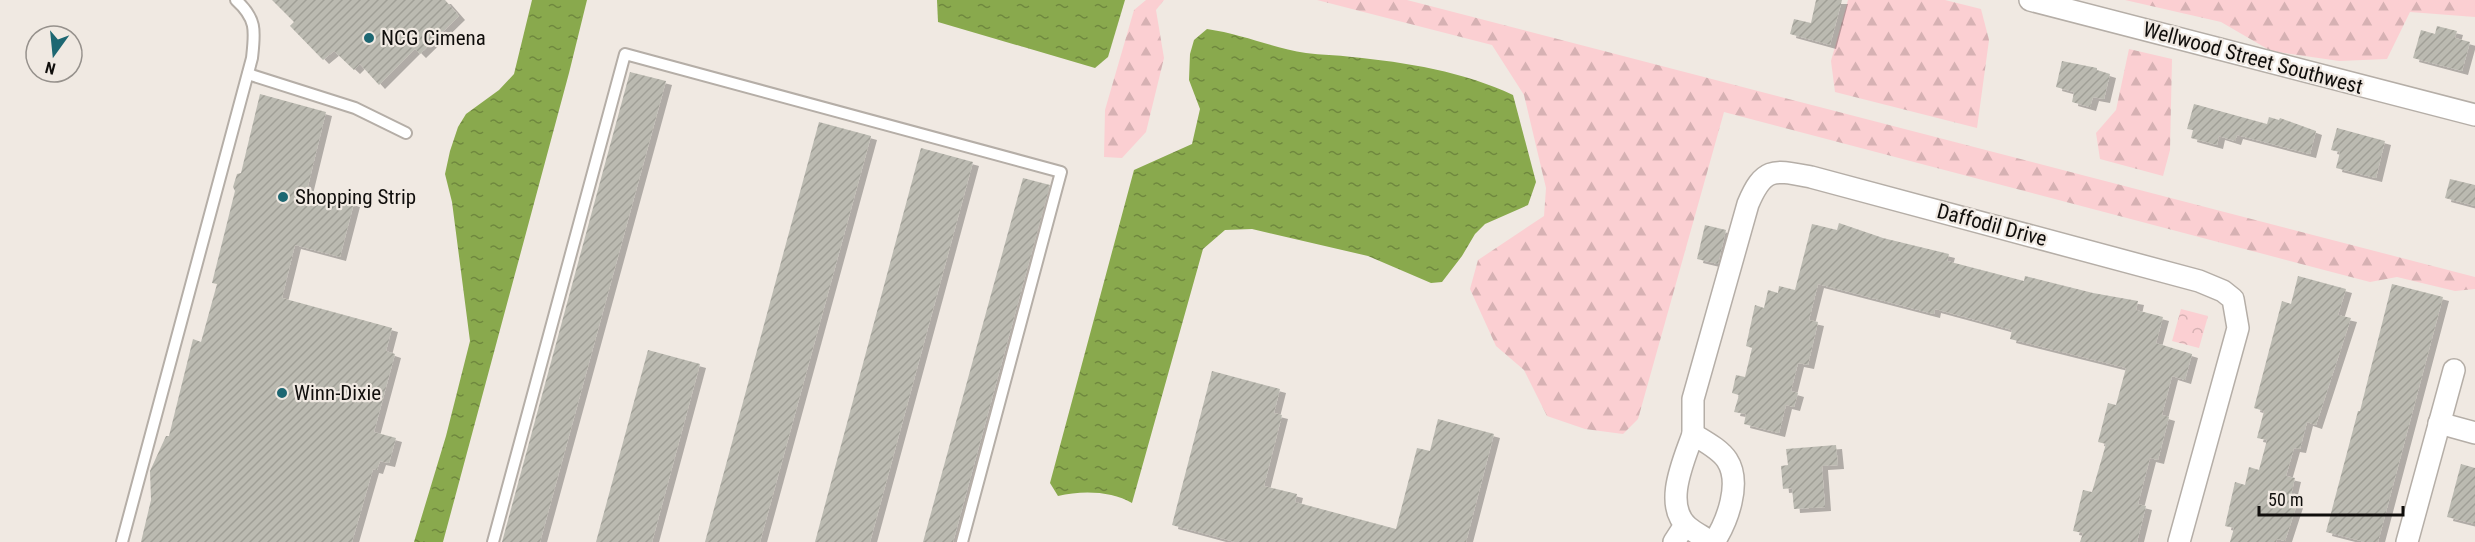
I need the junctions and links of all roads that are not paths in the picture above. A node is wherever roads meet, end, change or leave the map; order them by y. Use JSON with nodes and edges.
{"nodes":[{"id":1,"x":236,"y":0,"type":"edge"},
{"id":2,"x":2030,"y":0,"type":"edge"},
{"id":3,"x":248,"y":74,"type":"junction"},
{"id":4,"x":2475,"y":116,"type":"edge"},
{"id":5,"x":406,"y":132,"type":"dead end"},
{"id":6,"x":2454,"y":370,"type":"dead end"},
{"id":7,"x":2439,"y":423,"type":"junction"},
{"id":8,"x":2475,"y":433,"type":"edge"},
{"id":9,"x":1693,"y":434,"type":"junction"},
{"id":10,"x":1680,"y":534,"type":"edge"},
{"id":11,"x":122,"y":542,"type":"edge"},
{"id":12,"x":493,"y":542,"type":"edge"},
{"id":13,"x":962,"y":542,"type":"edge"},
{"id":14,"x":1713,"y":542,"type":"edge"},
{"id":15,"x":2179,"y":542,"type":"edge"},
{"id":16,"x":2407,"y":542,"type":"edge"}],
"edges":[{"from":1,"to":3,"type":"lane"},
{"from":2,"to":4,"type":"street","name":"Wellwood Street Southwest"},
{"from":3,"to":5,"type":"lane"},
{"from":3,"to":11,"type":"lane"},
{"from":6,"to":7,"type":"street"},
{"from":7,"to":8,"type":"street"},
{"from":7,"to":16,"type":"street"},
{"from":9,"to":10,"type":"street","name":"Daffodil Drive"},
{"from":9,"to":14,"type":"street","name":"Daffodil Drive"},
{"from":9,"to":15,"type":"street","name":"Daffodil Drive"},
{"from":10,"to":14,"type":"street","name":"Daffodil Drive"},
{"from":12,"to":13,"type":"lane"}]}
